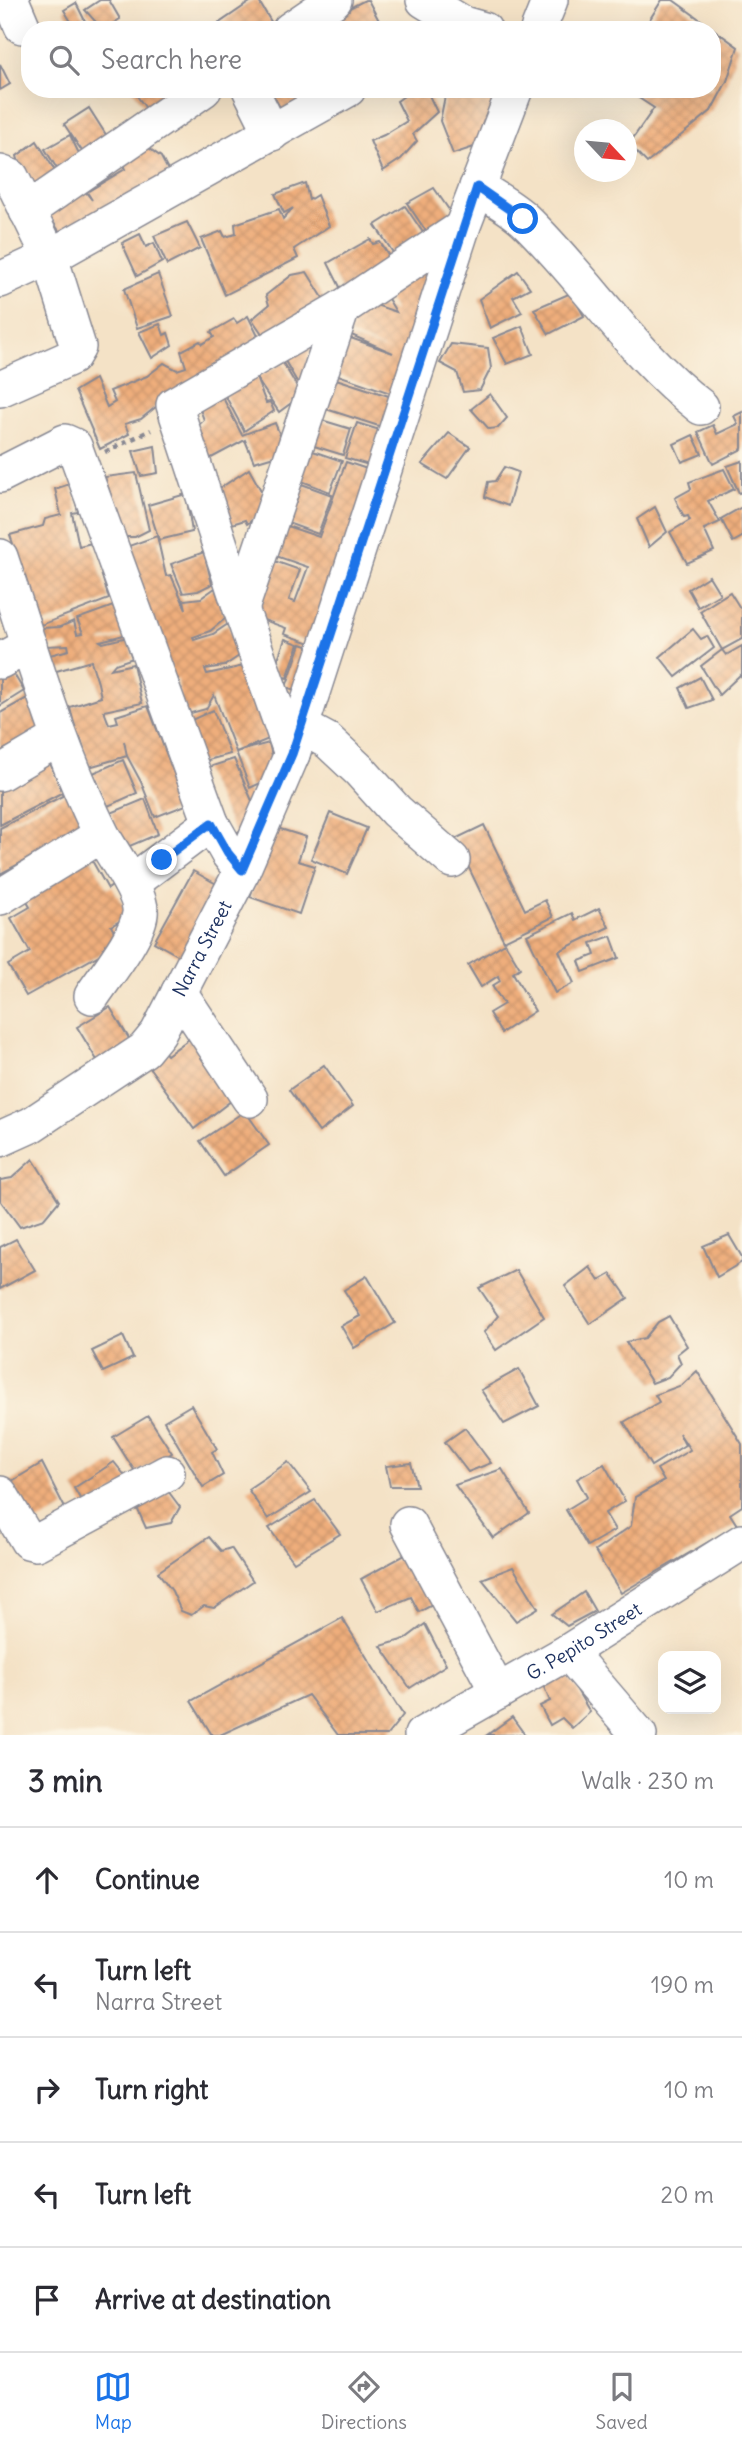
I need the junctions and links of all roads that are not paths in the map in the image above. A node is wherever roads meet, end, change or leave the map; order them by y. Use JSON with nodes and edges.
{"nodes":[{"id":1,"x":334,"y":0,"type":"edge"},
{"id":2,"x":424,"y":0,"type":"edge"},
{"id":3,"x":550,"y":0,"type":"edge"},
{"id":4,"x":303,"y":21,"type":"edge"},
{"id":5,"x":456,"y":21,"type":"edge"},
{"id":6,"x":542,"y":21,"type":"edge"},
{"id":7,"x":191,"y":98,"type":"edge"},
{"id":8,"x":254,"y":98,"type":"edge"},
{"id":9,"x":332,"y":98,"type":"edge"},
{"id":10,"x":512,"y":98,"type":"edge"},
{"id":11,"x":272,"y":133,"type":"junction"},
{"id":12,"x":0,"y":173,"type":"edge"},
{"id":13,"x":477,"y":187,"type":"junction"},
{"id":14,"x":27,"y":211,"type":"junction"},
{"id":15,"x":462,"y":228,"type":"junction"},
{"id":16,"x":50,"y":257,"type":"junction"},
{"id":17,"x":0,"y":280,"type":"edge"},
{"id":18,"x":342,"y":308,"type":"junction"},
{"id":19,"x":0,"y":389,"type":"edge"},
{"id":20,"x":701,"y":407,"type":"dead end"},
{"id":21,"x":0,"y":475,"type":"edge"},
{"id":22,"x":0,"y":557,"type":"edge"},
{"id":23,"x":241,"y":609,"type":"junction"},
{"id":24,"x":14,"y":653,"type":"edge"},
{"id":25,"x":60,"y":738,"type":"junction"},
{"id":26,"x":296,"y":740,"type":"junction"},
{"id":27,"x":0,"y":773,"type":"edge"},
{"id":28,"x":211,"y":823,"type":"junction"},
{"id":29,"x":101,"y":835,"type":"junction"},
{"id":30,"x":452,"y":859,"type":"dead end"},
{"id":31,"x":242,"y":870,"type":"junction"},
{"id":32,"x":131,"y":883,"type":"junction"},
{"id":33,"x":0,"y":897,"type":"edge"},
{"id":34,"x":179,"y":992,"type":"junction"},
{"id":35,"x":92,"y":996,"type":"dead end"},
{"id":36,"x":250,"y":1099,"type":"dead end"},
{"id":37,"x":0,"y":1139,"type":"edge"},
{"id":38,"x":167,"y":1473,"type":"dead end"},
{"id":39,"x":0,"y":1494,"type":"edge"},
{"id":40,"x":408,"y":1524,"type":"dead end"},
{"id":41,"x":742,"y":1542,"type":"edge"},
{"id":42,"x":568,"y":1652,"type":"junction"},
{"id":43,"x":498,"y":1692,"type":"junction"},
{"id":44,"x":422,"y":1735,"type":"edge"},
{"id":45,"x":639,"y":1735,"type":"edge"}],
"edges":[{"from":1,"to":4,"type":"street"},
{"from":2,"to":5,"type":"street"},
{"from":3,"to":6,"type":"street"},
{"from":7,"to":14,"type":"street"},
{"from":8,"to":11,"type":"street"},
{"from":9,"to":11,"type":"street"},
{"from":10,"to":13,"type":"street","name":"Narra Street"},
{"from":11,"to":16,"type":"street"},
{"from":12,"to":14,"type":"street"},
{"from":13,"to":15,"type":"street","name":"Narra Street"},
{"from":13,"to":20,"type":"street"},
{"from":14,"to":16,"type":"street"},
{"from":15,"to":18,"type":"street"},
{"from":15,"to":26,"type":"street","name":"Narra Street"},
{"from":16,"to":17,"type":"street"},
{"from":16,"to":19,"type":"street"},
{"from":18,"to":23,"type":"street"},
{"from":18,"to":23,"type":"street"},
{"from":21,"to":28,"type":"street"},
{"from":22,"to":24,"type":"street"},
{"from":23,"to":26,"type":"street"},
{"from":24,"to":25,"type":"street"},
{"from":25,"to":27,"type":"street"},
{"from":25,"to":29,"type":"street"},
{"from":26,"to":30,"type":"street"},
{"from":26,"to":31,"type":"street","name":"Narra Street"},
{"from":28,"to":31,"type":"street"},
{"from":28,"to":32,"type":"street"},
{"from":29,"to":32,"type":"street"},
{"from":29,"to":33,"type":"street"},
{"from":31,"to":34,"type":"street","name":"Narra Street"},
{"from":32,"to":35,"type":"street"},
{"from":34,"to":36,"type":"street"},
{"from":34,"to":37,"type":"street","name":"Narra Street"},
{"from":38,"to":39,"type":"street"},
{"from":40,"to":43,"type":"street"},
{"from":41,"to":42,"type":"street","name":"G. Pepito Street"},
{"from":42,"to":43,"type":"street","name":"G. Pepito Street"},
{"from":42,"to":45,"type":"street"},
{"from":43,"to":44,"type":"street","name":"G. Pepito Street"}]}
